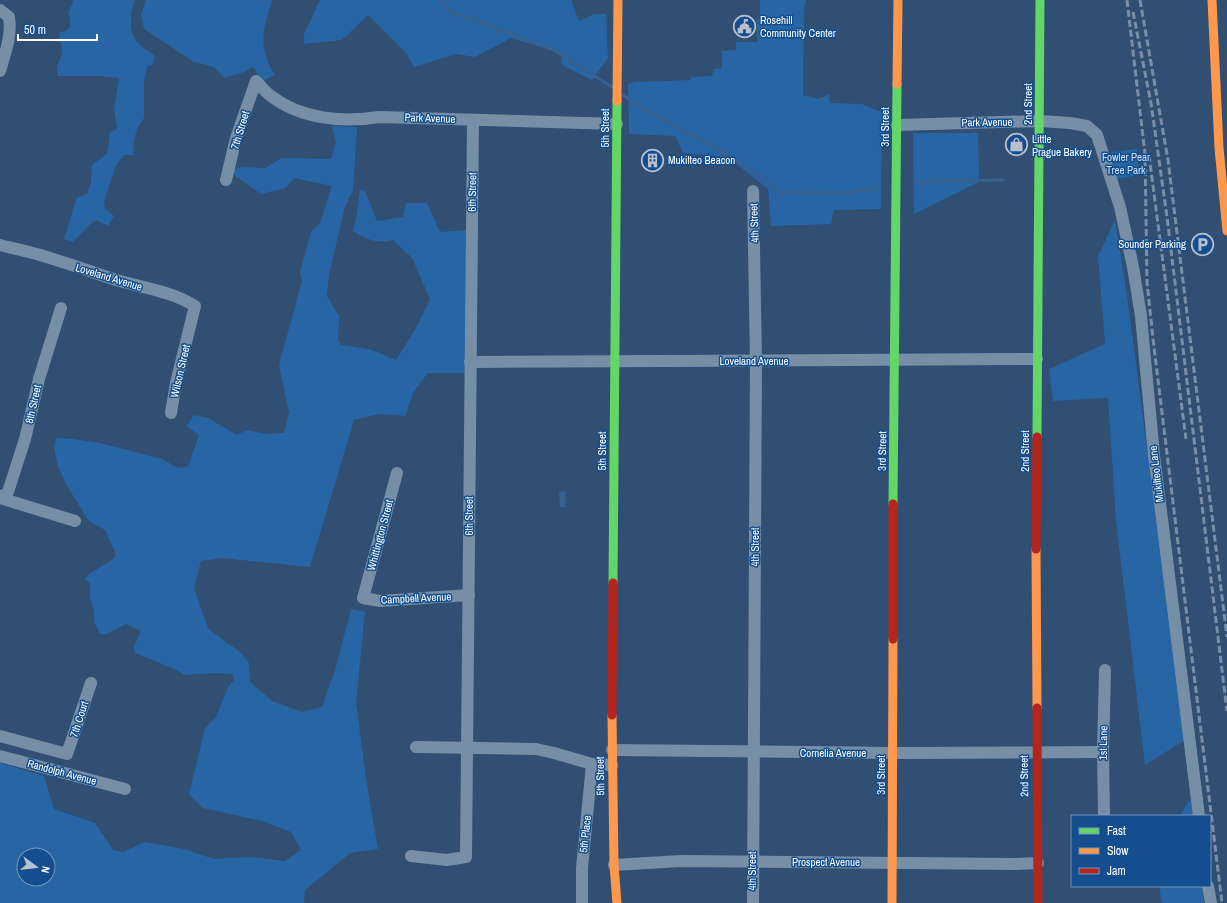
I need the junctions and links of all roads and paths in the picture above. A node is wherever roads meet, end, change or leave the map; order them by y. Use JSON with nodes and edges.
{"nodes":[{"id":1,"x":618,"y":0,"type":"edge"},
{"id":2,"x":898,"y":0,"type":"edge"},
{"id":3,"x":1040,"y":0,"type":"edge"},
{"id":4,"x":1212,"y":0,"type":"edge"},
{"id":5,"x":5,"y":14,"type":"edge"},
{"id":6,"x":0,"y":71,"type":"edge"},
{"id":7,"x":256,"y":81,"type":"joint"},
{"id":8,"x":473,"y":120,"type":"junction"},
{"id":9,"x":1040,"y":121,"type":"junction"},
{"id":10,"x":617,"y":124,"type":"junction"},
{"id":11,"x":897,"y":125,"type":"junction"},
{"id":12,"x":1222,"y":128,"type":"edge"},
{"id":13,"x":1097,"y":135,"type":"joint"},
{"id":14,"x":226,"y":180,"type":"dead end"},
{"id":15,"x":753,"y":191,"type":"dead end"},
{"id":16,"x":1227,"y":231,"type":"edge"},
{"id":17,"x":0,"y":245,"type":"edge"},
{"id":18,"x":61,"y":308,"type":"dead end"},
{"id":19,"x":190,"y":328,"type":"joint"},
{"id":20,"x":1037,"y":359,"type":"junction"},
{"id":21,"x":895,"y":360,"type":"junction"},
{"id":22,"x":615,"y":361,"type":"junction"},
{"id":23,"x":756,"y":361,"type":"junction"},
{"id":24,"x":470,"y":362,"type":"junction"},
{"id":25,"x":171,"y":413,"type":"dead end"},
{"id":26,"x":397,"y":473,"type":"dead end"},
{"id":27,"x":0,"y":497,"type":"edge"},
{"id":28,"x":75,"y":521,"type":"dead end"},
{"id":29,"x":469,"y":595,"type":"junction"},
{"id":30,"x":364,"y":598,"type":"joint"},
{"id":31,"x":1105,"y":670,"type":"dead end"},
{"id":32,"x":91,"y":683,"type":"dead end"},
{"id":33,"x":0,"y":736,"type":"edge"},
{"id":34,"x":416,"y":747,"type":"dead end"},
{"id":35,"x":468,"y":748,"type":"junction"},
{"id":36,"x":612,"y":750,"type":"junction"},
{"id":37,"x":753,"y":752,"type":"junction"},
{"id":38,"x":1036,"y":752,"type":"junction"},
{"id":39,"x":1103,"y":752,"type":"junction"},
{"id":40,"x":893,"y":753,"type":"junction"},
{"id":41,"x":67,"y":754,"type":"joint"},
{"id":42,"x":0,"y":756,"type":"edge"},
{"id":43,"x":592,"y":764,"type":"junction"},
{"id":44,"x":612,"y":765,"type":"junction"},
{"id":45,"x":125,"y":789,"type":"dead end"},
{"id":46,"x":1104,"y":815,"type":"edge"},
{"id":47,"x":1199,"y":815,"type":"edge"},
{"id":48,"x":411,"y":856,"type":"dead end"},
{"id":49,"x":752,"y":862,"type":"junction"},
{"id":50,"x":892,"y":863,"type":"junction"},
{"id":51,"x":1038,"y":863,"type":"junction"},
{"id":52,"x":614,"y":865,"type":"junction"},
{"id":53,"x":1208,"y":887,"type":"edge"},
{"id":54,"x":582,"y":903,"type":"edge"},
{"id":55,"x":617,"y":903,"type":"edge"},
{"id":56,"x":752,"y":903,"type":"edge"},
{"id":57,"x":892,"y":903,"type":"edge"},
{"id":58,"x":1038,"y":903,"type":"edge"},
{"id":59,"x":1211,"y":903,"type":"edge"}],
"edges":[{"from":1,"to":10,"type":"street","name":"5th Street"},
{"from":2,"to":11,"type":"street","name":"3rd Street"},
{"from":3,"to":9,"type":"street","name":"2nd Street"},
{"from":4,"to":12,"type":"street"},
{"from":5,"to":6,"type":"street"},
{"from":7,"to":8,"type":"street","name":"Park Avenue"},
{"from":7,"to":14,"type":"street","name":"7th Street"},
{"from":8,"to":10,"type":"street","name":"Park Avenue"},
{"from":8,"to":24,"type":"street","name":"6th Street"},
{"from":9,"to":11,"type":"street","name":"Park Avenue"},
{"from":9,"to":13,"type":"street","name":"Park Avenue"},
{"from":9,"to":20,"type":"street","name":"2nd Street"},
{"from":10,"to":22,"type":"street","name":"5th Street"},
{"from":11,"to":21,"type":"street","name":"3rd Street"},
{"from":12,"to":16,"type":"street"},
{"from":13,"to":47,"type":"street","name":"Mukilteo Lane"},
{"from":15,"to":23,"type":"street","name":"4th Street"},
{"from":17,"to":19,"type":"street","name":"Loveland Avenue"},
{"from":18,"to":27,"type":"street","name":"8th Street"},
{"from":19,"to":25,"type":"street","name":"Wilson Street"},
{"from":20,"to":21,"type":"street","name":"Loveland Avenue"},
{"from":20,"to":38,"type":"street","name":"2nd Street"},
{"from":21,"to":23,"type":"street","name":"Loveland Avenue"},
{"from":21,"to":40,"type":"street","name":"3rd Street"},
{"from":22,"to":23,"type":"street","name":"Loveland Avenue"},
{"from":22,"to":24,"type":"street","name":"Loveland Avenue"},
{"from":22,"to":36,"type":"street","name":"5th Street"},
{"from":23,"to":37,"type":"street","name":"4th Street"},
{"from":24,"to":29,"type":"street","name":"6th Street"},
{"from":26,"to":30,"type":"street","name":"Whittington Street"},
{"from":27,"to":28,"type":"street"},
{"from":29,"to":30,"type":"street","name":"Campbell Avenue"},
{"from":29,"to":35,"type":"street","name":"6th Street"},
{"from":31,"to":39,"type":"street","name":"1st Lane"},
{"from":32,"to":41,"type":"street","name":"7th Court"},
{"from":33,"to":41,"type":"street","name":"Randolph Avenue"},
{"from":34,"to":35,"type":"street"},
{"from":35,"to":43,"type":"street"},
{"from":35,"to":48,"type":"street","name":"6th Street"},
{"from":36,"to":37,"type":"street","name":"Cornelia Avenue"},
{"from":36,"to":44,"type":"street","name":"5th Street"},
{"from":37,"to":40,"type":"street","name":"Cornelia Avenue"},
{"from":37,"to":49,"type":"street","name":"4th Street"},
{"from":38,"to":39,"type":"street","name":"Cornelia Avenue"},
{"from":38,"to":40,"type":"street","name":"Cornelia Avenue"},
{"from":38,"to":51,"type":"street","name":"2nd Street"},
{"from":39,"to":46,"type":"street","name":"1st Lane"},
{"from":40,"to":50,"type":"street","name":"3rd Street"},
{"from":42,"to":45,"type":"street","name":"Randolph Avenue"},
{"from":43,"to":44,"type":"street"},
{"from":43,"to":54,"type":"street","name":"5th Place"},
{"from":44,"to":52,"type":"street","name":"5th Street"},
{"from":49,"to":50,"type":"street","name":"Prospect Avenue"},
{"from":49,"to":52,"type":"street","name":"Prospect Avenue"},
{"from":49,"to":56,"type":"street","name":"4th Street"},
{"from":50,"to":51,"type":"street","name":"Prospect Avenue"},
{"from":50,"to":57,"type":"street","name":"3rd Street"},
{"from":51,"to":58,"type":"street","name":"2nd Street"},
{"from":52,"to":55,"type":"street","name":"5th Street"},
{"from":53,"to":59,"type":"street"}]}
